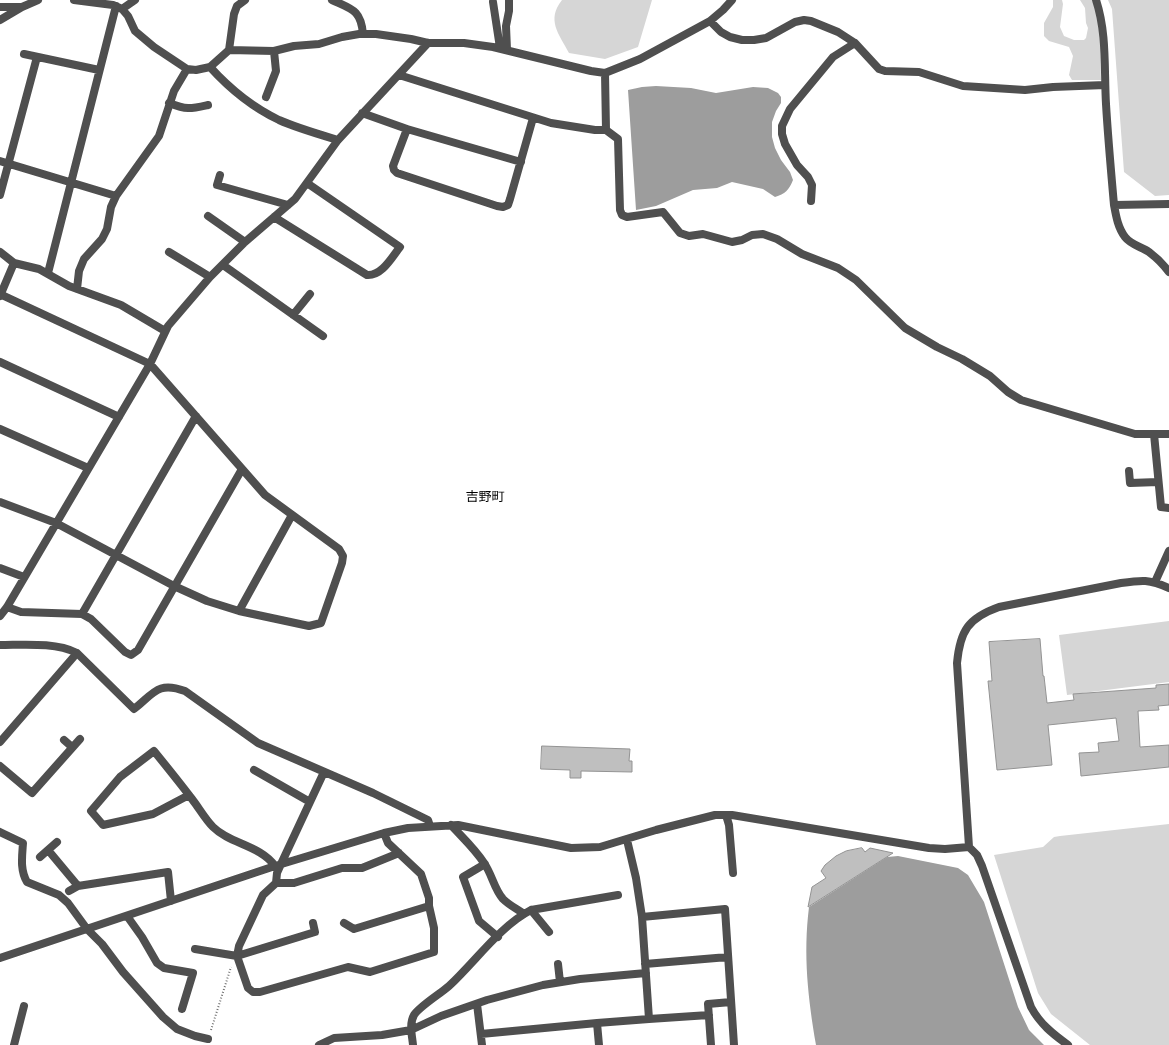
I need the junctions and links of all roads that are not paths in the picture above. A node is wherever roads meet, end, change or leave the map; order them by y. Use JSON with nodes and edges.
{"nodes":[{"id":1,"x":35,"y":0,"type":"edge"},
{"id":2,"x":74,"y":0,"type":"edge"},
{"id":3,"x":135,"y":0,"type":"edge"},
{"id":4,"x":245,"y":0,"type":"edge"},
{"id":5,"x":332,"y":0,"type":"edge"},
{"id":6,"x":509,"y":0,"type":"edge"},
{"id":7,"x":732,"y":0,"type":"edge"},
{"id":8,"x":1096,"y":0,"type":"edge"},
{"id":9,"x":494,"y":2,"type":"dead end"},
{"id":10,"x":236,"y":3,"type":"edge"},
{"id":11,"x":0,"y":7,"type":"edge"},
{"id":12,"x":22,"y":7,"type":"junction"},
{"id":13,"x":119,"y":7,"type":"junction"},
{"id":14,"x":0,"y":20,"type":"edge"},
{"id":15,"x":710,"y":21,"type":"junction"},
{"id":16,"x":363,"y":34,"type":"junction"},
{"id":17,"x":428,"y":43,"type":"junction"},
{"id":18,"x":855,"y":43,"type":"junction"},
{"id":19,"x":504,"y":49,"type":"junction"},
{"id":20,"x":229,"y":50,"type":"junction"},
{"id":21,"x":274,"y":51,"type":"junction"},
{"id":22,"x":24,"y":54,"type":"dead end"},
{"id":23,"x":37,"y":57,"type":"junction"},
{"id":24,"x":210,"y":67,"type":"junction"},
{"id":25,"x":187,"y":69,"type":"junction"},
{"id":26,"x":99,"y":70,"type":"junction"},
{"id":27,"x":605,"y":73,"type":"junction"},
{"id":28,"x":399,"y":75,"type":"junction"},
{"id":29,"x":1105,"y":85,"type":"junction"},
{"id":30,"x":266,"y":98,"type":"dead end"},
{"id":31,"x":169,"y":103,"type":"junction"},
{"id":32,"x":208,"y":106,"type":"dead end"},
{"id":33,"x":362,"y":113,"type":"junction"},
{"id":34,"x":533,"y":118,"type":"junction"},
{"id":35,"x":407,"y":129,"type":"junction"},
{"id":36,"x":606,"y":130,"type":"junction"},
{"id":37,"x":338,"y":140,"type":"junction"},
{"id":38,"x":0,"y":161,"type":"edge"},
{"id":39,"x":521,"y":162,"type":"junction"},
{"id":40,"x":9,"y":163,"type":"junction"},
{"id":41,"x":220,"y":175,"type":"dead end"},
{"id":42,"x":71,"y":182,"type":"junction"},
{"id":43,"x":307,"y":183,"type":"junction"},
{"id":44,"x":0,"y":195,"type":"edge"},
{"id":45,"x":116,"y":196,"type":"junction"},
{"id":46,"x":811,"y":200,"type":"dead end"},
{"id":47,"x":1169,"y":204,"type":"edge"},
{"id":48,"x":288,"y":205,"type":"junction"},
{"id":49,"x":1114,"y":205,"type":"junction"},
{"id":50,"x":208,"y":216,"type":"dead end"},
{"id":51,"x":274,"y":217,"type":"junction"},
{"id":52,"x":245,"y":242,"type":"junction"},
{"id":53,"x":0,"y":252,"type":"edge"},
{"id":54,"x":170,"y":252,"type":"dead end"},
{"id":55,"x":14,"y":263,"type":"junction"},
{"id":56,"x":223,"y":264,"type":"junction"},
{"id":57,"x":1168,"y":268,"type":"edge"},
{"id":58,"x":48,"y":273,"type":"junction"},
{"id":59,"x":210,"y":277,"type":"junction"},
{"id":60,"x":77,"y":289,"type":"junction"},
{"id":61,"x":310,"y":294,"type":"dead end"},
{"id":62,"x":0,"y":295,"type":"edge"},
{"id":63,"x":293,"y":315,"type":"junction"},
{"id":64,"x":165,"y":331,"type":"junction"},
{"id":65,"x":322,"y":336,"type":"dead end"},
{"id":66,"x":0,"y":362,"type":"edge"},
{"id":67,"x":150,"y":364,"type":"junction"},
{"id":68,"x":196,"y":416,"type":"junction"},
{"id":69,"x":119,"y":417,"type":"junction"},
{"id":70,"x":0,"y":429,"type":"edge"},
{"id":71,"x":1154,"y":434,"type":"junction"},
{"id":72,"x":1169,"y":434,"type":"edge"},
{"id":73,"x":88,"y":468,"type":"junction"},
{"id":74,"x":242,"y":469,"type":"junction"},
{"id":75,"x":1129,"y":471,"type":"dead end"},
{"id":76,"x":1158,"y":482,"type":"junction"},
{"id":77,"x":0,"y":502,"type":"edge"},
{"id":78,"x":1169,"y":508,"type":"edge"},
{"id":79,"x":292,"y":515,"type":"junction"},
{"id":80,"x":56,"y":523,"type":"junction"},
{"id":81,"x":1169,"y":550,"type":"edge"},
{"id":82,"x":116,"y":554,"type":"junction"},
{"id":83,"x":0,"y":568,"type":"edge"},
{"id":84,"x":24,"y":577,"type":"junction"},
{"id":85,"x":1155,"y":582,"type":"junction"},
{"id":86,"x":174,"y":586,"type":"junction"},
{"id":87,"x":1169,"y":588,"type":"edge"},
{"id":88,"x":7,"y":607,"type":"junction"},
{"id":89,"x":238,"y":611,"type":"junction"},
{"id":90,"x":82,"y":614,"type":"junction"},
{"id":91,"x":0,"y":616,"type":"edge"},
{"id":92,"x":0,"y":645,"type":"edge"},
{"id":93,"x":77,"y":653,"type":"junction"},
{"id":94,"x":80,"y":739,"type":"dead end"},
{"id":95,"x":64,"y":740,"type":"dead end"},
{"id":96,"x":0,"y":742,"type":"edge"},
{"id":97,"x":72,"y":747,"type":"junction"},
{"id":98,"x":0,"y":766,"type":"edge"},
{"id":99,"x":254,"y":770,"type":"dead end"},
{"id":100,"x":324,"y":772,"type":"junction"},
{"id":101,"x":189,"y":795,"type":"junction"},
{"id":102,"x":310,"y":802,"type":"junction"},
{"id":103,"x":726,"y":815,"type":"junction"},
{"id":104,"x":451,"y":825,"type":"junction"},
{"id":105,"x":430,"y":826,"type":"junction"},
{"id":106,"x":0,"y":832,"type":"edge"},
{"id":107,"x":384,"y":832,"type":"junction"},
{"id":108,"x":627,"y":840,"type":"junction"},
{"id":109,"x":57,"y":842,"type":"dead end"},
{"id":110,"x":969,"y":847,"type":"junction"},
{"id":111,"x":48,"y":850,"type":"junction"},
{"id":112,"x":399,"y":853,"type":"junction"},
{"id":113,"x":40,"y":857,"type":"dead end"},
{"id":114,"x":485,"y":864,"type":"junction"},
{"id":115,"x":278,"y":865,"type":"junction"},
{"id":116,"x":733,"y":873,"type":"dead end"},
{"id":117,"x":276,"y":884,"type":"junction"},
{"id":118,"x":78,"y":886,"type":"junction"},
{"id":119,"x":70,"y":890,"type":"dead end"},
{"id":120,"x":618,"y":895,"type":"dead end"},
{"id":121,"x":171,"y":901,"type":"junction"},
{"id":122,"x":429,"y":906,"type":"junction"},
{"id":123,"x":528,"y":912,"type":"junction"},
{"id":124,"x":127,"y":916,"type":"junction"},
{"id":125,"x":642,"y":917,"type":"junction"},
{"id":126,"x":344,"y":922,"type":"dead end"},
{"id":127,"x":313,"y":923,"type":"dead end"},
{"id":128,"x":87,"y":929,"type":"junction"},
{"id":129,"x":549,"y":932,"type":"dead end"},
{"id":130,"x":498,"y":937,"type":"junction"},
{"id":131,"x":195,"y":949,"type":"dead end"},
{"id":132,"x":237,"y":956,"type":"junction"},
{"id":133,"x":728,"y":957,"type":"junction"},
{"id":134,"x":0,"y":958,"type":"edge"},
{"id":135,"x":558,"y":964,"type":"dead end"},
{"id":136,"x":645,"y":964,"type":"junction"},
{"id":137,"x":646,"y":973,"type":"junction"},
{"id":138,"x":560,"y":982,"type":"junction"},
{"id":139,"x":731,"y":1002,"type":"junction"},
{"id":140,"x":477,"y":1004,"type":"junction"},
{"id":141,"x":24,"y":1006,"type":"dead end"},
{"id":142,"x":182,"y":1009,"type":"dead end"},
{"id":143,"x":709,"y":1015,"type":"junction"},
{"id":144,"x":649,"y":1019,"type":"junction"},
{"id":145,"x":597,"y":1023,"type":"junction"},
{"id":146,"x":411,"y":1030,"type":"junction"},
{"id":147,"x":481,"y":1034,"type":"junction"},
{"id":148,"x":208,"y":1039,"type":"road end"},
{"id":149,"x":14,"y":1045,"type":"edge"},
{"id":150,"x":319,"y":1045,"type":"edge"},
{"id":151,"x":412,"y":1045,"type":"edge"},
{"id":152,"x":482,"y":1045,"type":"edge"},
{"id":153,"x":599,"y":1045,"type":"edge"},
{"id":154,"x":711,"y":1045,"type":"edge"},
{"id":155,"x":734,"y":1045,"type":"edge"},
{"id":156,"x":1068,"y":1045,"type":"edge"}],
"edges":[{"from":1,"to":12,"type":"street"},
{"from":2,"to":13,"type":"street"},
{"from":3,"to":13,"type":"street"},
{"from":4,"to":10,"type":"street"},
{"from":5,"to":16,"type":"street"},
{"from":6,"to":19,"type":"street"},
{"from":7,"to":15,"type":"street"},
{"from":8,"to":29,"type":"street"},
{"from":9,"to":19,"type":"street"},
{"from":10,"to":20,"type":"street"},
{"from":11,"to":12,"type":"street"},
{"from":12,"to":14,"type":"street"},
{"from":13,"to":25,"type":"street"},
{"from":13,"to":26,"type":"street"},
{"from":15,"to":18,"type":"street"},
{"from":15,"to":27,"type":"street"},
{"from":16,"to":17,"type":"street"},
{"from":16,"to":21,"type":"street"},
{"from":17,"to":19,"type":"street"},
{"from":17,"to":28,"type":"street"},
{"from":18,"to":29,"type":"street"},
{"from":18,"to":46,"type":"street"},
{"from":19,"to":27,"type":"street"},
{"from":20,"to":21,"type":"street"},
{"from":20,"to":24,"type":"street"},
{"from":21,"to":30,"type":"street"},
{"from":22,"to":23,"type":"street"},
{"from":23,"to":26,"type":"street"},
{"from":23,"to":40,"type":"street"},
{"from":24,"to":25,"type":"street"},
{"from":24,"to":37,"type":"street"},
{"from":25,"to":31,"type":"street"},
{"from":26,"to":42,"type":"street"},
{"from":27,"to":36,"type":"street"},
{"from":28,"to":33,"type":"street"},
{"from":28,"to":34,"type":"street"},
{"from":29,"to":49,"type":"street"},
{"from":31,"to":32,"type":"street"},
{"from":31,"to":45,"type":"street"},
{"from":33,"to":35,"type":"street"},
{"from":33,"to":37,"type":"street"},
{"from":34,"to":36,"type":"street"},
{"from":34,"to":39,"type":"street"},
{"from":35,"to":39,"type":"street"},
{"from":35,"to":39,"type":"street"},
{"from":36,"to":71,"type":"street"},
{"from":37,"to":43,"type":"street"},
{"from":38,"to":40,"type":"street"},
{"from":40,"to":42,"type":"street"},
{"from":40,"to":44,"type":"street"},
{"from":41,"to":48,"type":"street"},
{"from":42,"to":45,"type":"street"},
{"from":42,"to":58,"type":"street"},
{"from":43,"to":48,"type":"street"},
{"from":43,"to":51,"type":"street"},
{"from":45,"to":60,"type":"street"},
{"from":47,"to":49,"type":"street"},
{"from":48,"to":51,"type":"street"},
{"from":49,"to":57,"type":"street"},
{"from":50,"to":52,"type":"street"},
{"from":51,"to":52,"type":"street"},
{"from":52,"to":56,"type":"street"},
{"from":53,"to":55,"type":"street"},
{"from":54,"to":59,"type":"street"},
{"from":55,"to":58,"type":"street"},
{"from":55,"to":62,"type":"street"},
{"from":56,"to":59,"type":"street"},
{"from":56,"to":63,"type":"street"},
{"from":58,"to":60,"type":"street"},
{"from":59,"to":64,"type":"street"},
{"from":60,"to":64,"type":"street"},
{"from":61,"to":63,"type":"street"},
{"from":62,"to":67,"type":"street"},
{"from":63,"to":65,"type":"street"},
{"from":64,"to":67,"type":"street"},
{"from":66,"to":69,"type":"street"},
{"from":67,"to":68,"type":"street"},
{"from":67,"to":69,"type":"street"},
{"from":68,"to":74,"type":"street"},
{"from":68,"to":82,"type":"street"},
{"from":69,"to":73,"type":"street"},
{"from":70,"to":73,"type":"street"},
{"from":71,"to":72,"type":"street"},
{"from":71,"to":76,"type":"street"},
{"from":73,"to":80,"type":"street"},
{"from":74,"to":79,"type":"street"},
{"from":74,"to":86,"type":"street"},
{"from":75,"to":76,"type":"street"},
{"from":76,"to":78,"type":"street"},
{"from":77,"to":80,"type":"street"},
{"from":79,"to":89,"type":"street"},
{"from":79,"to":89,"type":"street"},
{"from":80,"to":82,"type":"street"},
{"from":80,"to":84,"type":"street"},
{"from":81,"to":85,"type":"street"},
{"from":82,"to":86,"type":"street"},
{"from":82,"to":90,"type":"street"},
{"from":83,"to":84,"type":"street"},
{"from":84,"to":88,"type":"street"},
{"from":85,"to":87,"type":"street"},
{"from":85,"to":110,"type":"street"},
{"from":86,"to":89,"type":"street"},
{"from":86,"to":90,"type":"street"},
{"from":88,"to":90,"type":"street"},
{"from":88,"to":91,"type":"street"},
{"from":92,"to":93,"type":"street"},
{"from":93,"to":96,"type":"street"},
{"from":93,"to":100,"type":"street"},
{"from":94,"to":97,"type":"street"},
{"from":95,"to":97,"type":"street"},
{"from":97,"to":98,"type":"street"},
{"from":99,"to":102,"type":"street"},
{"from":100,"to":102,"type":"street"},
{"from":100,"to":105,"type":"street"},
{"from":101,"to":101,"type":"street"},
{"from":101,"to":115,"type":"street"},
{"from":102,"to":115,"type":"street"},
{"from":103,"to":108,"type":"street"},
{"from":103,"to":110,"type":"street"},
{"from":103,"to":116,"type":"street"},
{"from":104,"to":105,"type":"street"},
{"from":104,"to":108,"type":"street"},
{"from":104,"to":114,"type":"street"},
{"from":105,"to":107,"type":"street"},
{"from":106,"to":128,"type":"street"},
{"from":107,"to":112,"type":"street"},
{"from":107,"to":115,"type":"street"},
{"from":108,"to":125,"type":"street"},
{"from":109,"to":111,"type":"street"},
{"from":110,"to":156,"type":"street"},
{"from":111,"to":113,"type":"street"},
{"from":111,"to":118,"type":"street"},
{"from":112,"to":117,"type":"street"},
{"from":112,"to":122,"type":"street"},
{"from":114,"to":123,"type":"street"},
{"from":114,"to":130,"type":"street"},
{"from":115,"to":117,"type":"street"},
{"from":115,"to":121,"type":"street"},
{"from":117,"to":132,"type":"street"},
{"from":118,"to":119,"type":"street"},
{"from":118,"to":121,"type":"street"},
{"from":120,"to":123,"type":"street"},
{"from":121,"to":124,"type":"street"},
{"from":122,"to":126,"type":"street"},
{"from":122,"to":132,"type":"street"},
{"from":123,"to":129,"type":"street"},
{"from":123,"to":130,"type":"street"},
{"from":124,"to":128,"type":"street"},
{"from":124,"to":142,"type":"street"},
{"from":125,"to":133,"type":"street"},
{"from":125,"to":136,"type":"street"},
{"from":127,"to":132,"type":"street"},
{"from":128,"to":134,"type":"street"},
{"from":128,"to":148,"type":"street"},
{"from":130,"to":146,"type":"street"},
{"from":131,"to":132,"type":"street"},
{"from":133,"to":136,"type":"street"},
{"from":133,"to":139,"type":"street"},
{"from":135,"to":138,"type":"street"},
{"from":136,"to":137,"type":"street"},
{"from":137,"to":138,"type":"street"},
{"from":137,"to":144,"type":"street"},
{"from":138,"to":140,"type":"street"},
{"from":139,"to":143,"type":"street"},
{"from":139,"to":155,"type":"street"},
{"from":140,"to":146,"type":"street"},
{"from":140,"to":147,"type":"street"},
{"from":141,"to":149,"type":"street"},
{"from":143,"to":144,"type":"street"},
{"from":143,"to":154,"type":"street"},
{"from":144,"to":145,"type":"street"},
{"from":145,"to":147,"type":"street"},
{"from":145,"to":153,"type":"street"},
{"from":146,"to":150,"type":"street"},
{"from":146,"to":151,"type":"street"},
{"from":147,"to":152,"type":"street"}]}
